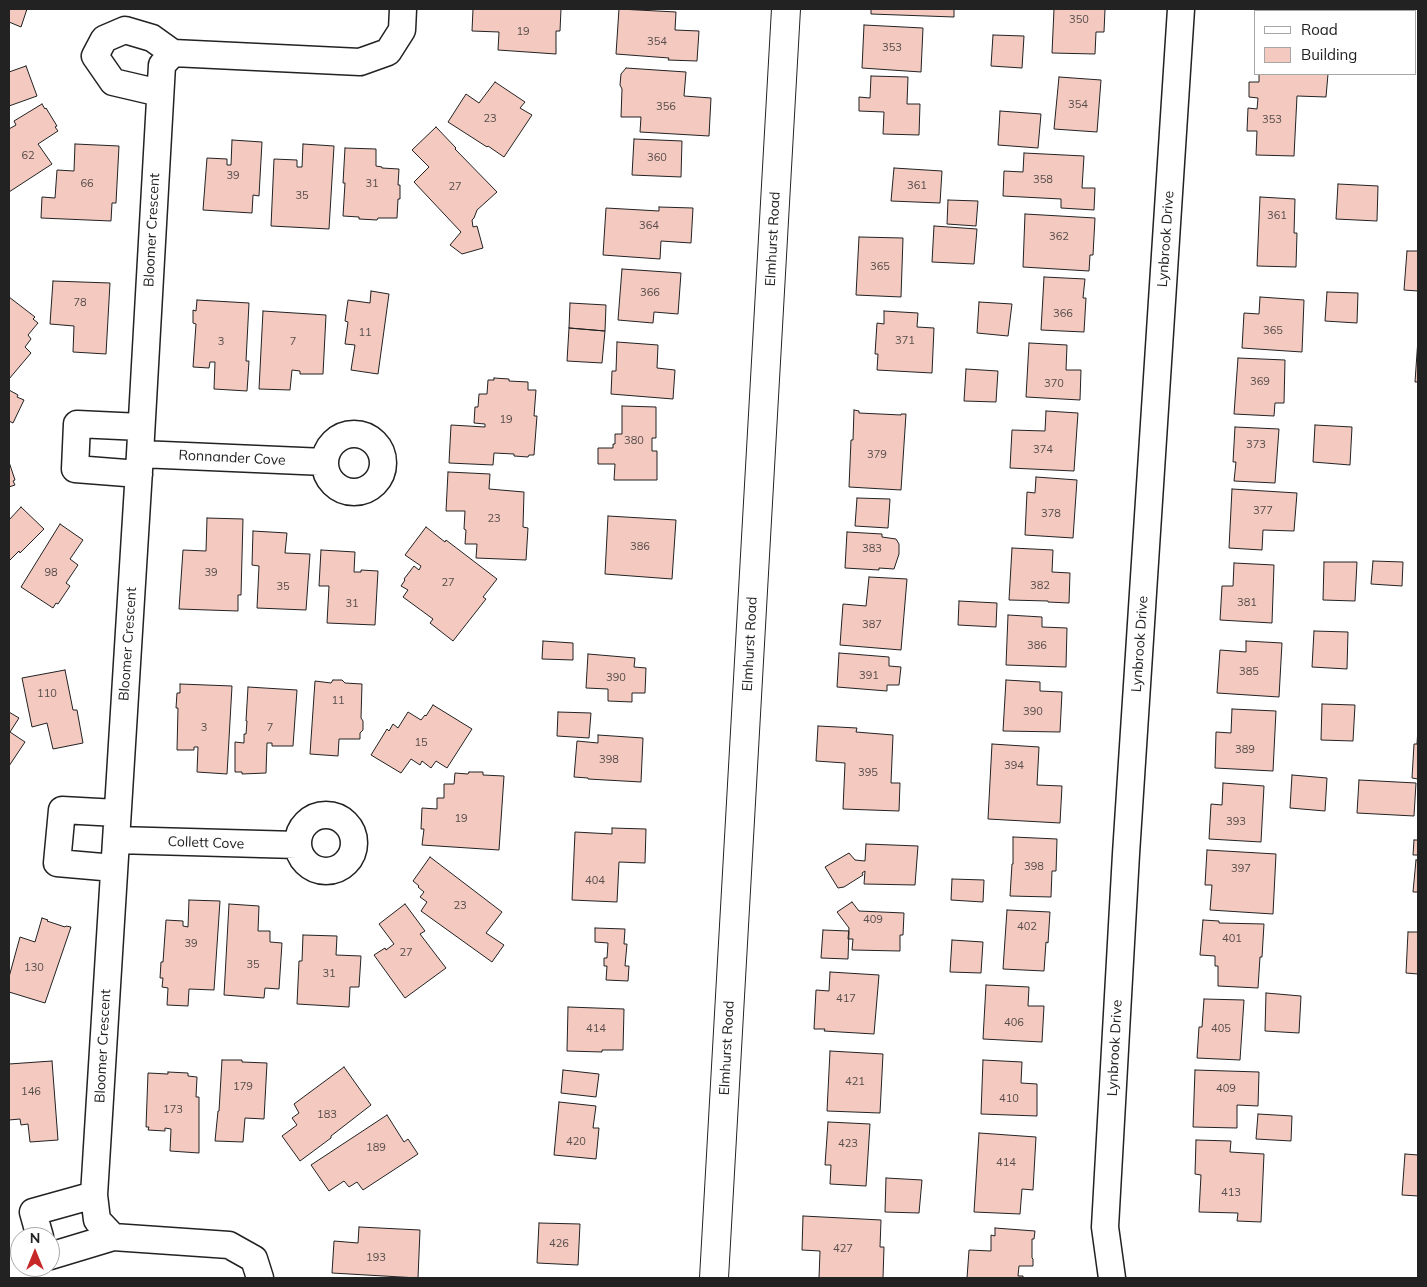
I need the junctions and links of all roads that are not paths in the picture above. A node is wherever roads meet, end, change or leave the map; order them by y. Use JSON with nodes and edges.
{"nodes":[{"id":1,"x":403,"y":9,"type":"edge"},
{"id":2,"x":786,"y":9,"type":"edge"},
{"id":3,"x":1180,"y":9,"type":"edge"},
{"id":4,"x":174,"y":53,"type":"junction"},
{"id":5,"x":160,"y":93,"type":"junction"},
{"id":6,"x":141,"y":427,"type":"junction"},
{"id":7,"x":325,"y":462,"type":"dead end"},
{"id":8,"x":139,"y":464,"type":"junction"},
{"id":9,"x":117,"y":813,"type":"junction"},
{"id":10,"x":116,"y":840,"type":"junction"},
{"id":11,"x":297,"y":845,"type":"dead end"},
{"id":12,"x":114,"y":868,"type":"junction"},
{"id":13,"x":94,"y":1195,"type":"junction"},
{"id":14,"x":37,"y":1227,"type":"edge"},
{"id":15,"x":113,"y":1237,"type":"junction"},
{"id":16,"x":60,"y":1253,"type":"edge"},
{"id":17,"x":260,"y":1278,"type":"edge"},
{"id":18,"x":714,"y":1278,"type":"edge"},
{"id":19,"x":1112,"y":1278,"type":"edge"}],
"edges":[{"from":1,"to":4,"type":"street"},
{"from":2,"to":18,"type":"street","name":"Elmhurst Road"},
{"from":3,"to":19,"type":"street","name":"Lynbrook Drive"},
{"from":4,"to":5,"type":"street","name":"Bloomer Crescent"},
{"from":4,"to":5,"type":"street"},
{"from":5,"to":6,"type":"street","name":"Bloomer Crescent"},
{"from":6,"to":8,"type":"street","name":"Bloomer Crescent"},
{"from":6,"to":8,"type":"street"},
{"from":7,"to":8,"type":"street","name":"Ronnander Cove"},
{"from":8,"to":9,"type":"street","name":"Bloomer Crescent"},
{"from":9,"to":10,"type":"street","name":"Bloomer Crescent"},
{"from":9,"to":12,"type":"street"},
{"from":10,"to":11,"type":"street","name":"Collett Cove"},
{"from":10,"to":12,"type":"street","name":"Bloomer Crescent"},
{"from":12,"to":13,"type":"street","name":"Bloomer Crescent"},
{"from":13,"to":14,"type":"street"},
{"from":13,"to":15,"type":"street","name":"Bloomer Crescent"},
{"from":15,"to":16,"type":"street"},
{"from":15,"to":17,"type":"street"}]}
